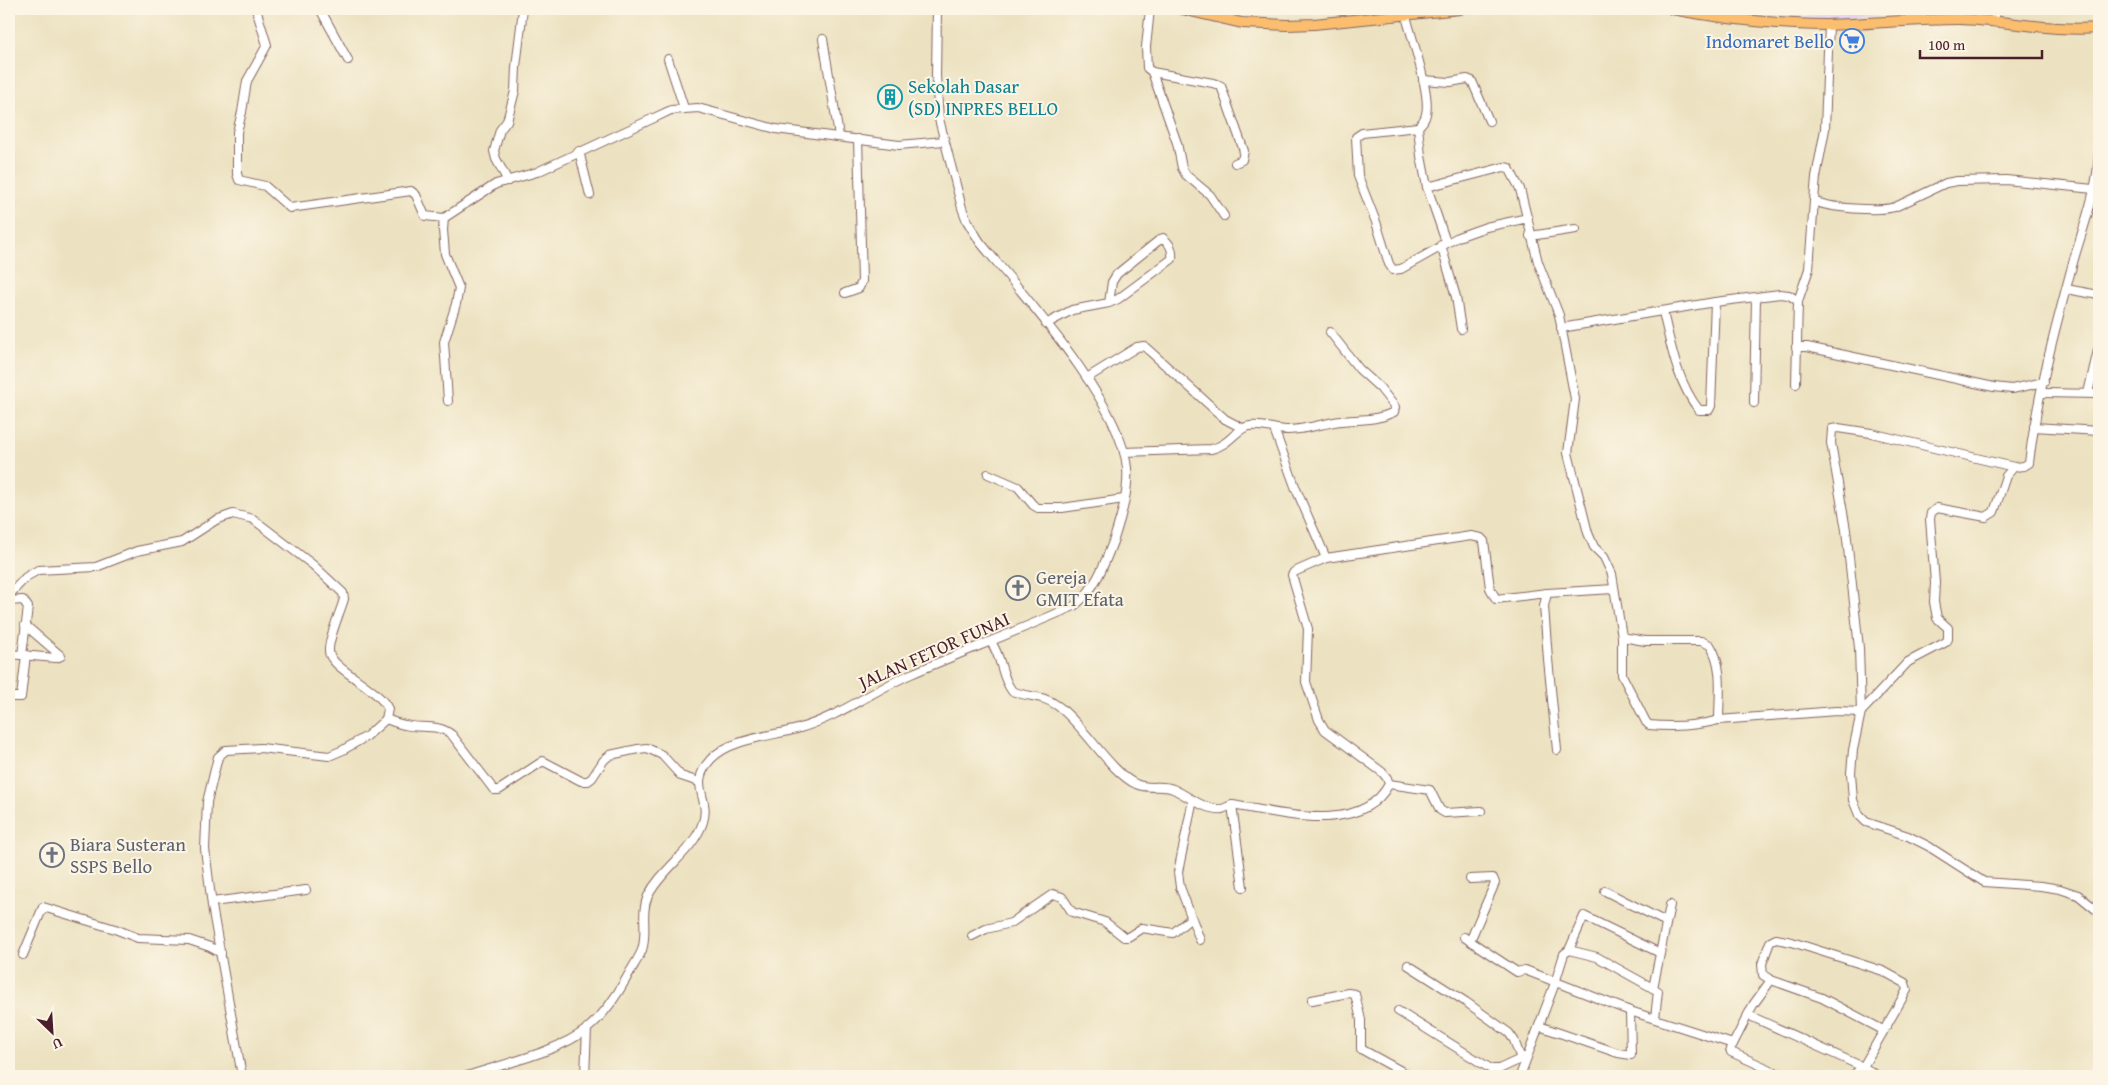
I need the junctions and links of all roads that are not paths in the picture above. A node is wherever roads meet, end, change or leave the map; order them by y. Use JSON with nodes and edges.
{"nodes":[{"id":1,"x":256,"y":9,"type":"edge"},
{"id":2,"x":320,"y":9,"type":"edge"},
{"id":3,"x":523,"y":9,"type":"edge"},
{"id":4,"x":937,"y":9,"type":"edge"},
{"id":5,"x":1150,"y":9,"type":"edge"},
{"id":6,"x":1182,"y":9,"type":"edge"},
{"id":7,"x":1232,"y":9,"type":"edge"},
{"id":8,"x":1460,"y":9,"type":"edge"},
{"id":9,"x":1672,"y":9,"type":"edge"},
{"id":10,"x":1909,"y":9,"type":"edge"},
{"id":11,"x":1995,"y":9,"type":"edge"},
{"id":12,"x":1406,"y":16,"type":"junction"},
{"id":13,"x":1226,"y":20,"type":"junction"},
{"id":14,"x":1911,"y":20,"type":"junction"},
{"id":15,"x":1994,"y":21,"type":"junction"},
{"id":16,"x":1829,"y":24,"type":"junction"},
{"id":17,"x":2099,"y":28,"type":"edge"},
{"id":18,"x":823,"y":39,"type":"dead end"},
{"id":19,"x":668,"y":58,"type":"dead end"},
{"id":20,"x":348,"y":60,"type":"dead end"},
{"id":21,"x":1152,"y":72,"type":"junction"},
{"id":22,"x":1423,"y":80,"type":"junction"},
{"id":23,"x":684,"y":108,"type":"junction"},
{"id":24,"x":1489,"y":120,"type":"dead end"},
{"id":25,"x":1418,"y":127,"type":"junction"},
{"id":26,"x":839,"y":136,"type":"junction"},
{"id":27,"x":858,"y":139,"type":"junction"},
{"id":28,"x":944,"y":141,"type":"junction"},
{"id":29,"x":579,"y":151,"type":"junction"},
{"id":30,"x":2099,"y":152,"type":"edge"},
{"id":31,"x":1235,"y":163,"type":"dead end"},
{"id":32,"x":508,"y":181,"type":"junction"},
{"id":33,"x":1427,"y":187,"type":"junction"},
{"id":34,"x":2093,"y":189,"type":"junction"},
{"id":35,"x":590,"y":195,"type":"dead end"},
{"id":36,"x":1814,"y":200,"type":"junction"},
{"id":37,"x":1224,"y":216,"type":"dead end"},
{"id":38,"x":444,"y":218,"type":"junction"},
{"id":39,"x":1528,"y":218,"type":"junction"},
{"id":40,"x":1576,"y":229,"type":"dead end"},
{"id":41,"x":1530,"y":236,"type":"junction"},
{"id":42,"x":1444,"y":244,"type":"junction"},
{"id":43,"x":2066,"y":289,"type":"junction"},
{"id":44,"x":845,"y":293,"type":"dead end"},
{"id":45,"x":2099,"y":295,"type":"edge"},
{"id":46,"x":1756,"y":298,"type":"junction"},
{"id":47,"x":1798,"y":301,"type":"junction"},
{"id":48,"x":1715,"y":302,"type":"junction"},
{"id":49,"x":1109,"y":303,"type":"junction"},
{"id":50,"x":1663,"y":312,"type":"junction"},
{"id":51,"x":1046,"y":324,"type":"junction"},
{"id":52,"x":1561,"y":328,"type":"junction"},
{"id":53,"x":1461,"y":329,"type":"dead end"},
{"id":54,"x":1330,"y":332,"type":"dead end"},
{"id":55,"x":2099,"y":346,"type":"edge"},
{"id":56,"x":1796,"y":347,"type":"junction"},
{"id":57,"x":1087,"y":378,"type":"junction"},
{"id":58,"x":2044,"y":382,"type":"junction"},
{"id":59,"x":1796,"y":384,"type":"dead end"},
{"id":60,"x":2042,"y":393,"type":"junction"},
{"id":61,"x":2088,"y":393,"type":"junction"},
{"id":62,"x":2099,"y":394,"type":"edge"},
{"id":63,"x":448,"y":401,"type":"dead end"},
{"id":64,"x":1754,"y":402,"type":"dead end"},
{"id":65,"x":1242,"y":428,"type":"junction"},
{"id":66,"x":2034,"y":428,"type":"junction"},
{"id":67,"x":1274,"y":429,"type":"junction"},
{"id":68,"x":2099,"y":431,"type":"edge"},
{"id":69,"x":1124,"y":452,"type":"junction"},
{"id":70,"x":2014,"y":466,"type":"junction"},
{"id":71,"x":988,"y":474,"type":"dead end"},
{"id":72,"x":1124,"y":499,"type":"junction"},
{"id":73,"x":1326,"y":558,"type":"junction"},
{"id":74,"x":1614,"y":589,"type":"junction"},
{"id":75,"x":1547,"y":593,"type":"junction"},
{"id":76,"x":9,"y":595,"type":"edge"},
{"id":77,"x":9,"y":601,"type":"edge"},
{"id":78,"x":25,"y":625,"type":"junction"},
{"id":79,"x":1622,"y":636,"type":"junction"},
{"id":80,"x":991,"y":642,"type":"junction"},
{"id":81,"x":9,"y":654,"type":"edge"},
{"id":82,"x":24,"y":655,"type":"junction"},
{"id":83,"x":9,"y":696,"type":"edge"},
{"id":84,"x":1861,"y":712,"type":"junction"},
{"id":85,"x":386,"y":719,"type":"junction"},
{"id":86,"x":1719,"y":720,"type":"junction"},
{"id":87,"x":1557,"y":750,"type":"dead end"},
{"id":88,"x":699,"y":782,"type":"junction"},
{"id":89,"x":1389,"y":784,"type":"junction"},
{"id":90,"x":1193,"y":800,"type":"junction"},
{"id":91,"x":1232,"y":805,"type":"junction"},
{"id":92,"x":1481,"y":811,"type":"dead end"},
{"id":93,"x":1470,"y":878,"type":"dead end"},
{"id":94,"x":1243,"y":888,"type":"dead end"},
{"id":95,"x":306,"y":890,"type":"dead end"},
{"id":96,"x":1604,"y":891,"type":"dead end"},
{"id":97,"x":212,"y":902,"type":"junction"},
{"id":98,"x":1670,"y":905,"type":"dead end"},
{"id":99,"x":2099,"y":912,"type":"edge"},
{"id":100,"x":1191,"y":918,"type":"junction"},
{"id":101,"x":1666,"y":922,"type":"junction"},
{"id":102,"x":972,"y":936,"type":"dead end"},
{"id":103,"x":1200,"y":940,"type":"dead end"},
{"id":104,"x":1569,"y":950,"type":"junction"},
{"id":105,"x":221,"y":953,"type":"junction"},
{"id":106,"x":1660,"y":953,"type":"junction"},
{"id":107,"x":23,"y":955,"type":"dead end"},
{"id":108,"x":1408,"y":965,"type":"dead end"},
{"id":109,"x":1770,"y":980,"type":"junction"},
{"id":110,"x":1555,"y":983,"type":"junction"},
{"id":111,"x":1653,"y":988,"type":"junction"},
{"id":112,"x":1312,"y":1000,"type":"dead end"},
{"id":113,"x":1398,"y":1011,"type":"dead end"},
{"id":114,"x":1630,"y":1011,"type":"junction"},
{"id":115,"x":1748,"y":1015,"type":"junction"},
{"id":116,"x":1655,"y":1018,"type":"junction"},
{"id":117,"x":1539,"y":1026,"type":"junction"},
{"id":118,"x":588,"y":1028,"type":"junction"},
{"id":119,"x":1883,"y":1030,"type":"junction"},
{"id":120,"x":1732,"y":1044,"type":"junction"},
{"id":121,"x":1524,"y":1058,"type":"junction"},
{"id":122,"x":1863,"y":1067,"type":"junction"},
{"id":123,"x":242,"y":1076,"type":"edge"},
{"id":124,"x":466,"y":1076,"type":"edge"},
{"id":125,"x":585,"y":1076,"type":"edge"},
{"id":126,"x":1410,"y":1076,"type":"edge"},
{"id":127,"x":1520,"y":1076,"type":"edge"},
{"id":128,"x":1784,"y":1076,"type":"edge"},
{"id":129,"x":1852,"y":1076,"type":"edge"},
{"id":130,"x":1878,"y":1076,"type":"edge"}],
"edges":[{"from":1,"to":38,"type":"street"},
{"from":2,"to":20,"type":"street"},
{"from":3,"to":32,"type":"street"},
{"from":4,"to":28,"type":"street","name":"JALAN FETOR FUNAI"},
{"from":5,"to":21,"type":"street"},
{"from":6,"to":13,"type":"main road"},
{"from":7,"to":13,"type":"street"},
{"from":8,"to":12,"type":"main road"},
{"from":9,"to":16,"type":"main road"},
{"from":10,"to":14,"type":"street"},
{"from":11,"to":15,"type":"street"},
{"from":12,"to":13,"type":"main road"},
{"from":12,"to":22,"type":"street"},
{"from":14,"to":15,"type":"main road"},
{"from":14,"to":16,"type":"main road"},
{"from":15,"to":17,"type":"main road"},
{"from":16,"to":36,"type":"street"},
{"from":18,"to":26,"type":"street"},
{"from":19,"to":23,"type":"street"},
{"from":21,"to":31,"type":"street"},
{"from":21,"to":37,"type":"street"},
{"from":22,"to":24,"type":"street"},
{"from":22,"to":25,"type":"street"},
{"from":23,"to":26,"type":"street"},
{"from":23,"to":29,"type":"street"},
{"from":25,"to":33,"type":"street"},
{"from":25,"to":42,"type":"street"},
{"from":26,"to":27,"type":"street"},
{"from":27,"to":28,"type":"street"},
{"from":27,"to":44,"type":"street"},
{"from":28,"to":51,"type":"street","name":"JALAN FETOR FUNAI"},
{"from":29,"to":32,"type":"street"},
{"from":29,"to":35,"type":"street"},
{"from":30,"to":34,"type":"street"},
{"from":32,"to":38,"type":"street"},
{"from":33,"to":39,"type":"street"},
{"from":33,"to":42,"type":"street"},
{"from":34,"to":36,"type":"street"},
{"from":34,"to":43,"type":"street"},
{"from":36,"to":47,"type":"street"},
{"from":38,"to":63,"type":"street"},
{"from":39,"to":41,"type":"street"},
{"from":39,"to":42,"type":"street"},
{"from":40,"to":41,"type":"street"},
{"from":41,"to":52,"type":"street"},
{"from":42,"to":53,"type":"street"},
{"from":43,"to":45,"type":"street"},
{"from":43,"to":58,"type":"street"},
{"from":46,"to":47,"type":"street"},
{"from":46,"to":48,"type":"street"},
{"from":46,"to":64,"type":"street"},
{"from":47,"to":56,"type":"street"},
{"from":48,"to":50,"type":"street"},
{"from":48,"to":50,"type":"street"},
{"from":49,"to":49,"type":"street"},
{"from":49,"to":51,"type":"street"},
{"from":50,"to":52,"type":"street"},
{"from":51,"to":57,"type":"street","name":"JALAN FETOR FUNAI"},
{"from":52,"to":74,"type":"street"},
{"from":54,"to":67,"type":"street"},
{"from":55,"to":61,"type":"street"},
{"from":56,"to":58,"type":"street"},
{"from":56,"to":59,"type":"street"},
{"from":57,"to":65,"type":"street"},
{"from":57,"to":69,"type":"street","name":"JALAN FETOR FUNAI"},
{"from":58,"to":60,"type":"street"},
{"from":60,"to":61,"type":"street"},
{"from":60,"to":66,"type":"street"},
{"from":61,"to":62,"type":"street"},
{"from":65,"to":67,"type":"street"},
{"from":65,"to":69,"type":"street"},
{"from":66,"to":68,"type":"street"},
{"from":66,"to":70,"type":"street"},
{"from":67,"to":73,"type":"street"},
{"from":69,"to":72,"type":"street","name":"JALAN FETOR FUNAI"},
{"from":70,"to":84,"type":"street"},
{"from":70,"to":84,"type":"street"},
{"from":71,"to":72,"type":"street"},
{"from":72,"to":80,"type":"street","name":"JALAN FETOR FUNAI"},
{"from":73,"to":75,"type":"street"},
{"from":73,"to":89,"type":"street"},
{"from":74,"to":75,"type":"street"},
{"from":74,"to":79,"type":"street"},
{"from":75,"to":87,"type":"street"},
{"from":76,"to":85,"type":"street"},
{"from":77,"to":78,"type":"street"},
{"from":78,"to":82,"type":"street"},
{"from":78,"to":82,"type":"street"},
{"from":79,"to":86,"type":"street"},
{"from":79,"to":86,"type":"street"},
{"from":80,"to":88,"type":"street","name":"JALAN FETOR FUNAI"},
{"from":80,"to":90,"type":"street"},
{"from":81,"to":82,"type":"street"},
{"from":82,"to":83,"type":"street"},
{"from":84,"to":86,"type":"street"},
{"from":84,"to":99,"type":"street"},
{"from":85,"to":88,"type":"street"},
{"from":85,"to":97,"type":"street"},
{"from":88,"to":118,"type":"street"},
{"from":89,"to":91,"type":"street"},
{"from":89,"to":92,"type":"street"},
{"from":90,"to":91,"type":"street"},
{"from":90,"to":100,"type":"street"},
{"from":91,"to":94,"type":"street"},
{"from":93,"to":110,"type":"street"},
{"from":95,"to":97,"type":"street"},
{"from":96,"to":101,"type":"street"},
{"from":97,"to":105,"type":"street"},
{"from":98,"to":101,"type":"street"},
{"from":100,"to":102,"type":"street"},
{"from":100,"to":103,"type":"street"},
{"from":101,"to":106,"type":"street"},
{"from":104,"to":106,"type":"street"},
{"from":104,"to":110,"type":"street"},
{"from":104,"to":111,"type":"street"},
{"from":105,"to":107,"type":"street"},
{"from":105,"to":123,"type":"street"},
{"from":106,"to":111,"type":"street"},
{"from":108,"to":121,"type":"street"},
{"from":109,"to":115,"type":"street"},
{"from":109,"to":119,"type":"street"},
{"from":109,"to":119,"type":"street"},
{"from":110,"to":114,"type":"street"},
{"from":110,"to":117,"type":"street"},
{"from":111,"to":116,"type":"street"},
{"from":112,"to":126,"type":"street"},
{"from":113,"to":121,"type":"street"},
{"from":114,"to":116,"type":"street"},
{"from":114,"to":117,"type":"street"},
{"from":115,"to":120,"type":"street"},
{"from":115,"to":122,"type":"street"},
{"from":116,"to":120,"type":"street"},
{"from":117,"to":121,"type":"street"},
{"from":118,"to":124,"type":"street"},
{"from":118,"to":125,"type":"street"},
{"from":119,"to":122,"type":"street"},
{"from":120,"to":128,"type":"street"},
{"from":121,"to":127,"type":"street"},
{"from":122,"to":129,"type":"street"},
{"from":122,"to":130,"type":"street"}]}
